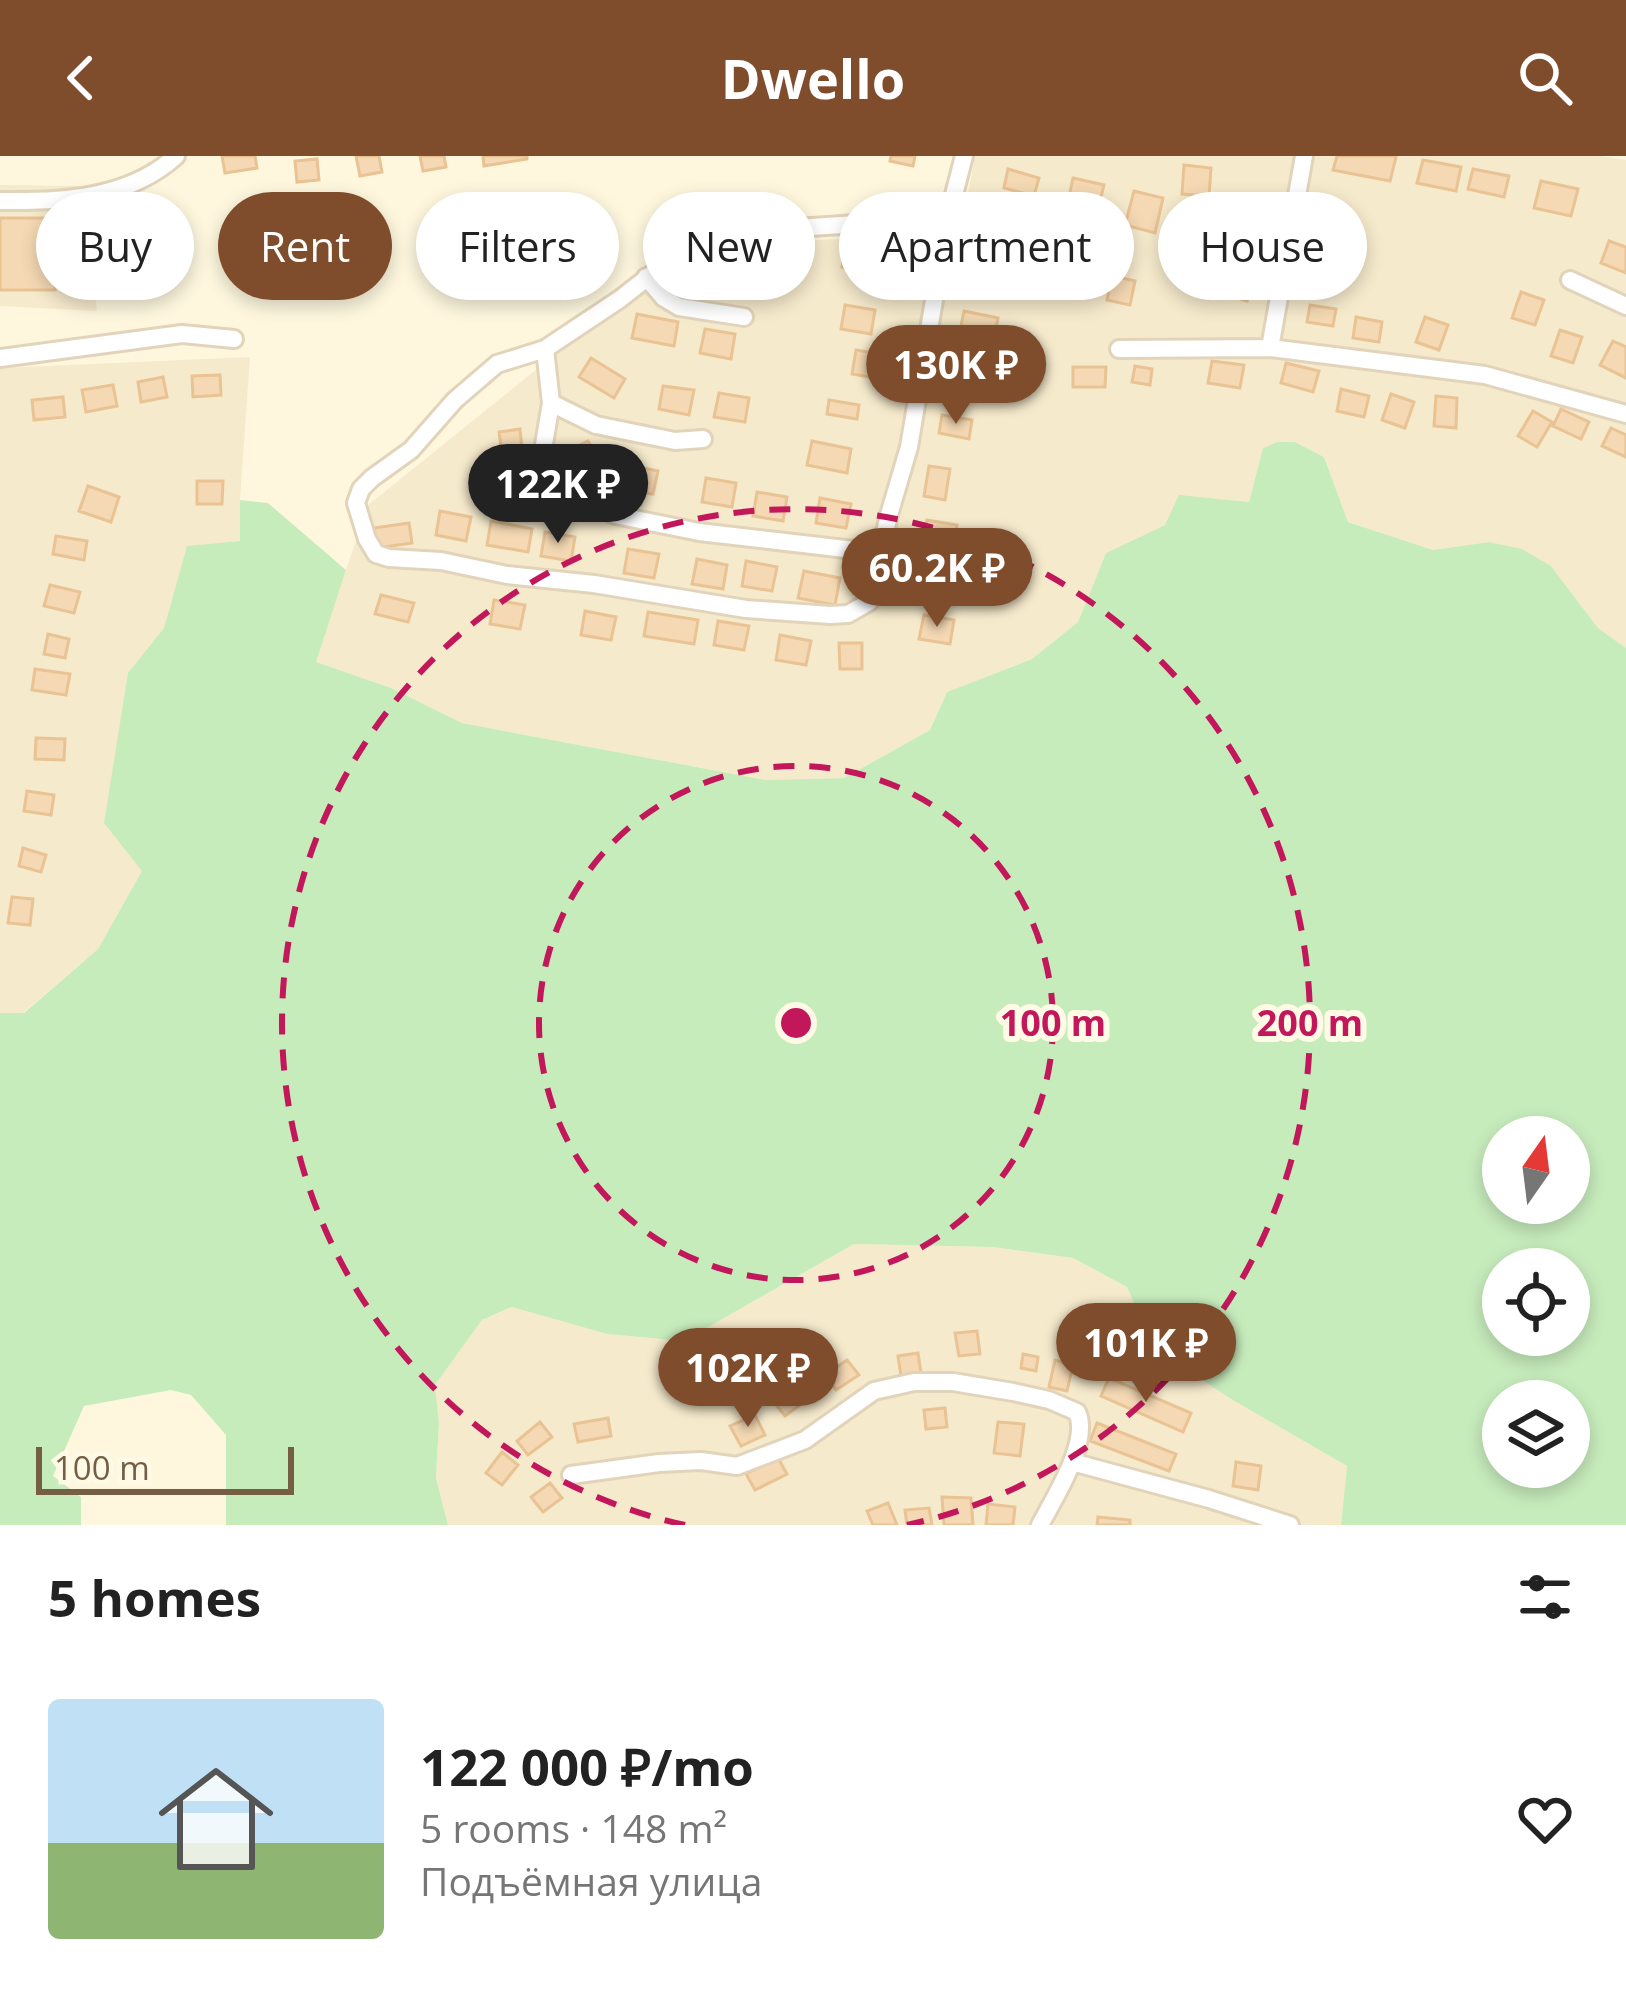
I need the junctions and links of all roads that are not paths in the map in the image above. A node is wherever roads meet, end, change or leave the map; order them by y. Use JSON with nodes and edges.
{"nodes":[{"id":1,"x":176,"y":156,"type":"edge"},
{"id":2,"x":964,"y":156,"type":"edge"},
{"id":3,"x":1304,"y":156,"type":"edge"},
{"id":4,"x":955,"y":192,"type":"edge"},
{"id":5,"x":0,"y":201,"type":"edge"},
{"id":6,"x":643,"y":280,"type":"edge"},
{"id":7,"x":1570,"y":280,"type":"dead end"},
{"id":8,"x":667,"y":300,"type":"edge"},
{"id":9,"x":934,"y":300,"type":"edge"},
{"id":10,"x":1626,"y":306,"type":"edge"},
{"id":11,"x":744,"y":317,"type":"dead end"},
{"id":12,"x":234,"y":339,"type":"dead end"},
{"id":13,"x":1270,"y":348,"type":"junction"},
{"id":14,"x":544,"y":349,"type":"junction"},
{"id":15,"x":1119,"y":349,"type":"dead end"},
{"id":16,"x":0,"y":358,"type":"edge"},
{"id":17,"x":551,"y":403,"type":"junction"},
{"id":18,"x":1626,"y":413,"type":"edge"},
{"id":19,"x":703,"y":439,"type":"dead end"},
{"id":20,"x":880,"y":553,"type":"junction"},
{"id":21,"x":1072,"y":1462,"type":"junction"},
{"id":22,"x":571,"y":1475,"type":"dead end"},
{"id":23,"x":1040,"y":1525,"type":"edge"},
{"id":24,"x":1290,"y":1525,"type":"edge"}],
"edges":[{"from":1,"to":5,"type":"street"},
{"from":2,"to":4,"type":"street"},
{"from":3,"to":13,"type":"street"},
{"from":6,"to":14,"type":"street"},
{"from":7,"to":10,"type":"street"},
{"from":8,"to":11,"type":"street"},
{"from":9,"to":20,"type":"street"},
{"from":12,"to":16,"type":"street"},
{"from":13,"to":15,"type":"street"},
{"from":13,"to":18,"type":"street"},
{"from":14,"to":17,"type":"street"},
{"from":14,"to":20,"type":"street"},
{"from":17,"to":19,"type":"street"},
{"from":17,"to":20,"type":"street"},
{"from":21,"to":22,"type":"street"},
{"from":21,"to":23,"type":"street"},
{"from":21,"to":24,"type":"street"}]}
